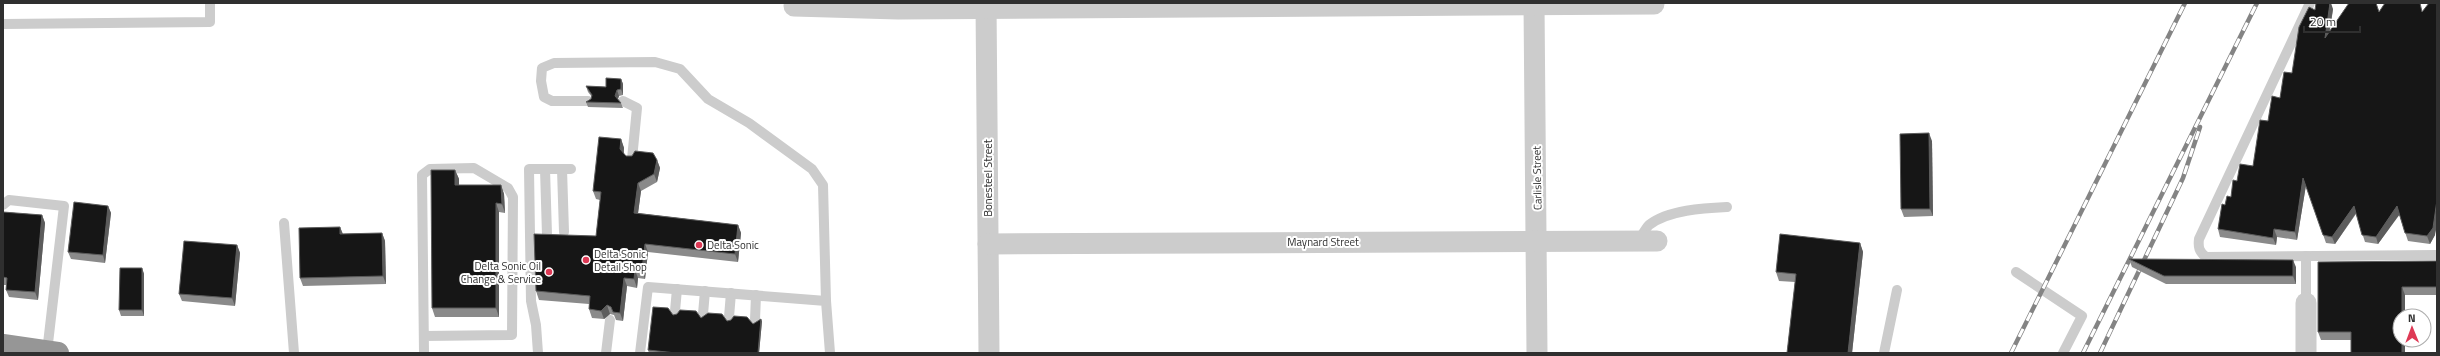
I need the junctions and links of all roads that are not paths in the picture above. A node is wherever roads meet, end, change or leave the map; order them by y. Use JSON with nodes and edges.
{"nodes":[{"id":1,"x":210,"y":3,"type":"edge"},
{"id":2,"x":2310,"y":3,"type":"edge"},
{"id":3,"x":1534,"y":4,"type":"edge"},
{"id":4,"x":1654,"y":4,"type":"edge"},
{"id":5,"x":986,"y":5,"type":"edge"},
{"id":6,"x":794,"y":6,"type":"dead end"},
{"id":7,"x":3,"y":24,"type":"edge"},
{"id":8,"x":588,"y":101,"type":"edge"},
{"id":9,"x":623,"y":101,"type":"dead end"},
{"id":10,"x":632,"y":158,"type":"edge"},
{"id":11,"x":546,"y":169,"type":"junction"},
{"id":12,"x":3,"y":205,"type":"edge"},
{"id":13,"x":1727,"y":207,"type":"dead end"},
{"id":14,"x":284,"y":223,"type":"dead end"},
{"id":15,"x":564,"y":232,"type":"dead end"},
{"id":16,"x":547,"y":235,"type":"edge"},
{"id":17,"x":1538,"y":241,"type":"junction"},
{"id":18,"x":1648,"y":241,"type":"joint"},
{"id":19,"x":988,"y":244,"type":"junction"},
{"id":20,"x":2437,"y":254,"type":"edge"},
{"id":21,"x":2306,"y":256,"type":"junction"},
{"id":22,"x":2016,"y":272,"type":"dead end"},
{"id":23,"x":677,"y":289,"type":"junction"},
{"id":24,"x":1897,"y":290,"type":"dead end"},
{"id":25,"x":705,"y":291,"type":"junction"},
{"id":26,"x":731,"y":293,"type":"junction"},
{"id":27,"x":756,"y":295,"type":"junction"},
{"id":28,"x":826,"y":301,"type":"junction"},
{"id":29,"x":2306,"y":302,"type":"joint"},
{"id":30,"x":675,"y":311,"type":"dead end"},
{"id":31,"x":703,"y":314,"type":"dead end"},
{"id":32,"x":729,"y":317,"type":"dead end"},
{"id":33,"x":610,"y":320,"type":"edge"},
{"id":34,"x":754,"y":320,"type":"dead end"},
{"id":35,"x":424,"y":336,"type":"junction"},
{"id":36,"x":3,"y":346,"type":"edge"},
{"id":37,"x":53,"y":352,"type":"edge"},
{"id":38,"x":294,"y":353,"type":"edge"},
{"id":39,"x":424,"y":353,"type":"edge"},
{"id":40,"x":538,"y":353,"type":"edge"},
{"id":41,"x":606,"y":353,"type":"edge"},
{"id":42,"x":640,"y":353,"type":"edge"},
{"id":43,"x":830,"y":353,"type":"edge"},
{"id":44,"x":989,"y":353,"type":"edge"},
{"id":45,"x":1537,"y":353,"type":"edge"},
{"id":46,"x":1884,"y":353,"type":"edge"},
{"id":47,"x":2064,"y":353,"type":"edge"},
{"id":48,"x":2306,"y":353,"type":"edge"}],
"edges":[{"from":1,"to":7,"type":"lane"},
{"from":2,"to":21,"type":"lane"},
{"from":3,"to":4,"type":"street"},
{"from":3,"to":5,"type":"street"},
{"from":3,"to":17,"type":"street","name":"Carlisle Street"},
{"from":5,"to":6,"type":"street"},
{"from":5,"to":19,"type":"street","name":"Bonesteel Street"},
{"from":8,"to":28,"type":"lane"},
{"from":9,"to":10,"type":"lane"},
{"from":11,"to":15,"type":"lane"},
{"from":11,"to":16,"type":"lane"},
{"from":11,"to":40,"type":"lane"},
{"from":12,"to":37,"type":"lane"},
{"from":13,"to":18,"type":"lane"},
{"from":14,"to":38,"type":"lane"},
{"from":17,"to":18,"type":"street","name":"Maynard Street"},
{"from":17,"to":19,"type":"street","name":"Maynard Street"},
{"from":17,"to":45,"type":"street","name":"Carlisle Street"},
{"from":19,"to":44,"type":"street","name":"Bonesteel Street"},
{"from":20,"to":21,"type":"lane"},
{"from":21,"to":29,"type":"lane"},
{"from":22,"to":47,"type":"lane"},
{"from":23,"to":25,"type":"lane"},
{"from":23,"to":30,"type":"lane"},
{"from":23,"to":42,"type":"lane"},
{"from":24,"to":46,"type":"lane"},
{"from":25,"to":26,"type":"lane"},
{"from":25,"to":31,"type":"lane"},
{"from":26,"to":27,"type":"lane"},
{"from":26,"to":32,"type":"lane"},
{"from":27,"to":28,"type":"lane"},
{"from":27,"to":34,"type":"lane"},
{"from":28,"to":43,"type":"lane"},
{"from":29,"to":48,"type":"street"},
{"from":33,"to":41,"type":"lane"},
{"from":35,"to":35,"type":"lane"},
{"from":35,"to":39,"type":"lane"},
{"from":36,"to":37,"type":"highway"}]}
